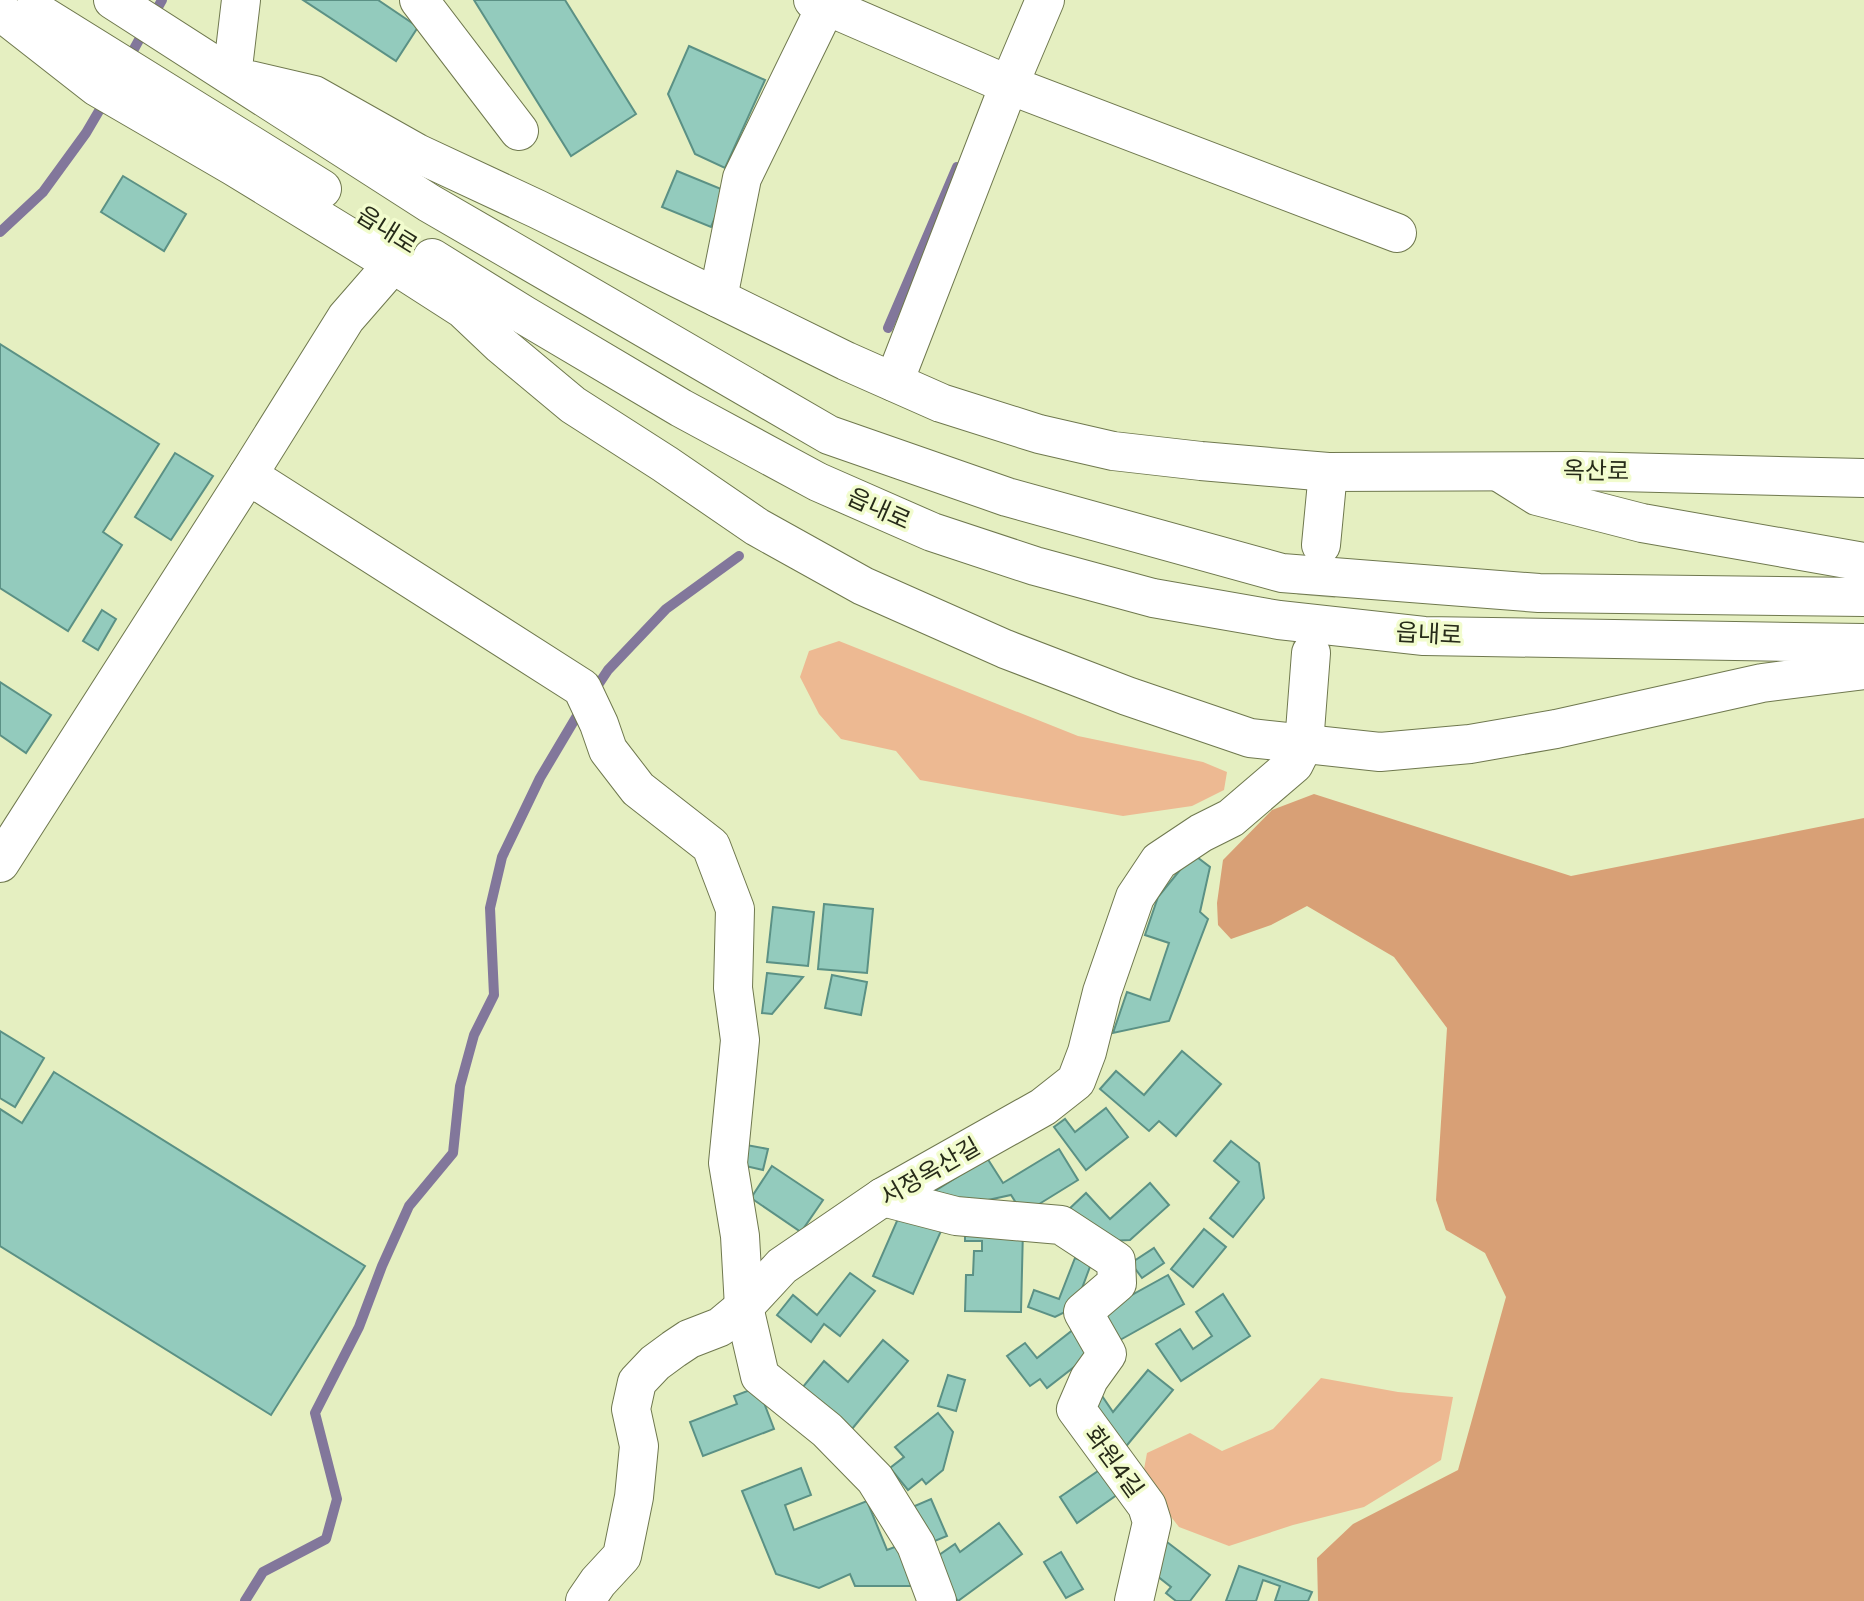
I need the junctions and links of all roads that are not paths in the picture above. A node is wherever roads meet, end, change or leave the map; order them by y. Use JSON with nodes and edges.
{"nodes":[{"id":1,"x":17,"y":0,"type":"edge"},
{"id":2,"x":241,"y":0,"type":"edge"},
{"id":3,"x":419,"y":0,"type":"edge"},
{"id":4,"x":1045,"y":0,"type":"edge"},
{"id":5,"x":819,"y":3,"type":"edge"},
{"id":6,"x":120,"y":4,"type":"edge"},
{"id":7,"x":0,"y":11,"type":"edge"},
{"id":8,"x":232,"y":76,"type":"junction"},
{"id":9,"x":1009,"y":85,"type":"junction"},
{"id":10,"x":519,"y":131,"type":"dead end"},
{"id":11,"x":1397,"y":233,"type":"dead end"},
{"id":12,"x":393,"y":264,"type":"junction"},
{"id":13,"x":718,"y":298,"type":"junction"},
{"id":14,"x":894,"y":382,"type":"junction"},
{"id":15,"x":1498,"y":471,"type":"junction"},
{"id":16,"x":1328,"y":472,"type":"junction"},
{"id":17,"x":248,"y":475,"type":"junction"},
{"id":18,"x":1864,"y":478,"type":"edge"},
{"id":19,"x":1321,"y":545,"type":"tunnel mouth"},
{"id":20,"x":1864,"y":562,"type":"edge"},
{"id":21,"x":1864,"y":597,"type":"edge"},
{"id":22,"x":1864,"y":643,"type":"edge"},
{"id":23,"x":1311,"y":653,"type":"tunnel mouth"},
{"id":24,"x":1864,"y":670,"type":"edge"},
{"id":25,"x":1304,"y":744,"type":"junction"},
{"id":26,"x":0,"y":863,"type":"edge"},
{"id":27,"x":883,"y":1197,"type":"junction"},
{"id":28,"x":744,"y":1307,"type":"junction"},
{"id":29,"x":585,"y":1601,"type":"edge"},
{"id":30,"x":937,"y":1601,"type":"edge"},
{"id":31,"x":1134,"y":1601,"type":"edge"}],
"edges":[{"from":1,"to":22,"type":"street","name":"읍내로"},
{"from":2,"to":8,"type":"street"},
{"from":3,"to":10,"type":"street"},
{"from":4,"to":9,"type":"street"},
{"from":5,"to":9,"type":"street"},
{"from":5,"to":13,"type":"street"},
{"from":6,"to":8,"type":"street","name":"읍내로"},
{"from":7,"to":12,"type":"street"},
{"from":8,"to":13,"type":"street","name":"옥산로"},
{"from":8,"to":21,"type":"street","name":"읍내로"},
{"from":9,"to":11,"type":"street"},
{"from":9,"to":14,"type":"street"},
{"from":12,"to":17,"type":"street"},
{"from":12,"to":25,"type":"street"},
{"from":13,"to":14,"type":"street","name":"옥산로"},
{"from":14,"to":16,"type":"street","name":"옥산로"},
{"from":15,"to":16,"type":"street","name":"옥산로"},
{"from":15,"to":18,"type":"street","name":"옥산로"},
{"from":15,"to":20,"type":"street"},
{"from":16,"to":19,"type":"street"},
{"from":17,"to":26,"type":"street"},
{"from":17,"to":28,"type":"street"},
{"from":23,"to":25,"type":"street"},
{"from":24,"to":25,"type":"street"},
{"from":25,"to":27,"type":"street","name":"서정옥산길"},
{"from":27,"to":28,"type":"street","name":"서정옥산길"},
{"from":27,"to":31,"type":"street","name":"화원4길"},
{"from":28,"to":29,"type":"street","name":"서정옥산길"},
{"from":28,"to":30,"type":"street"}]}
